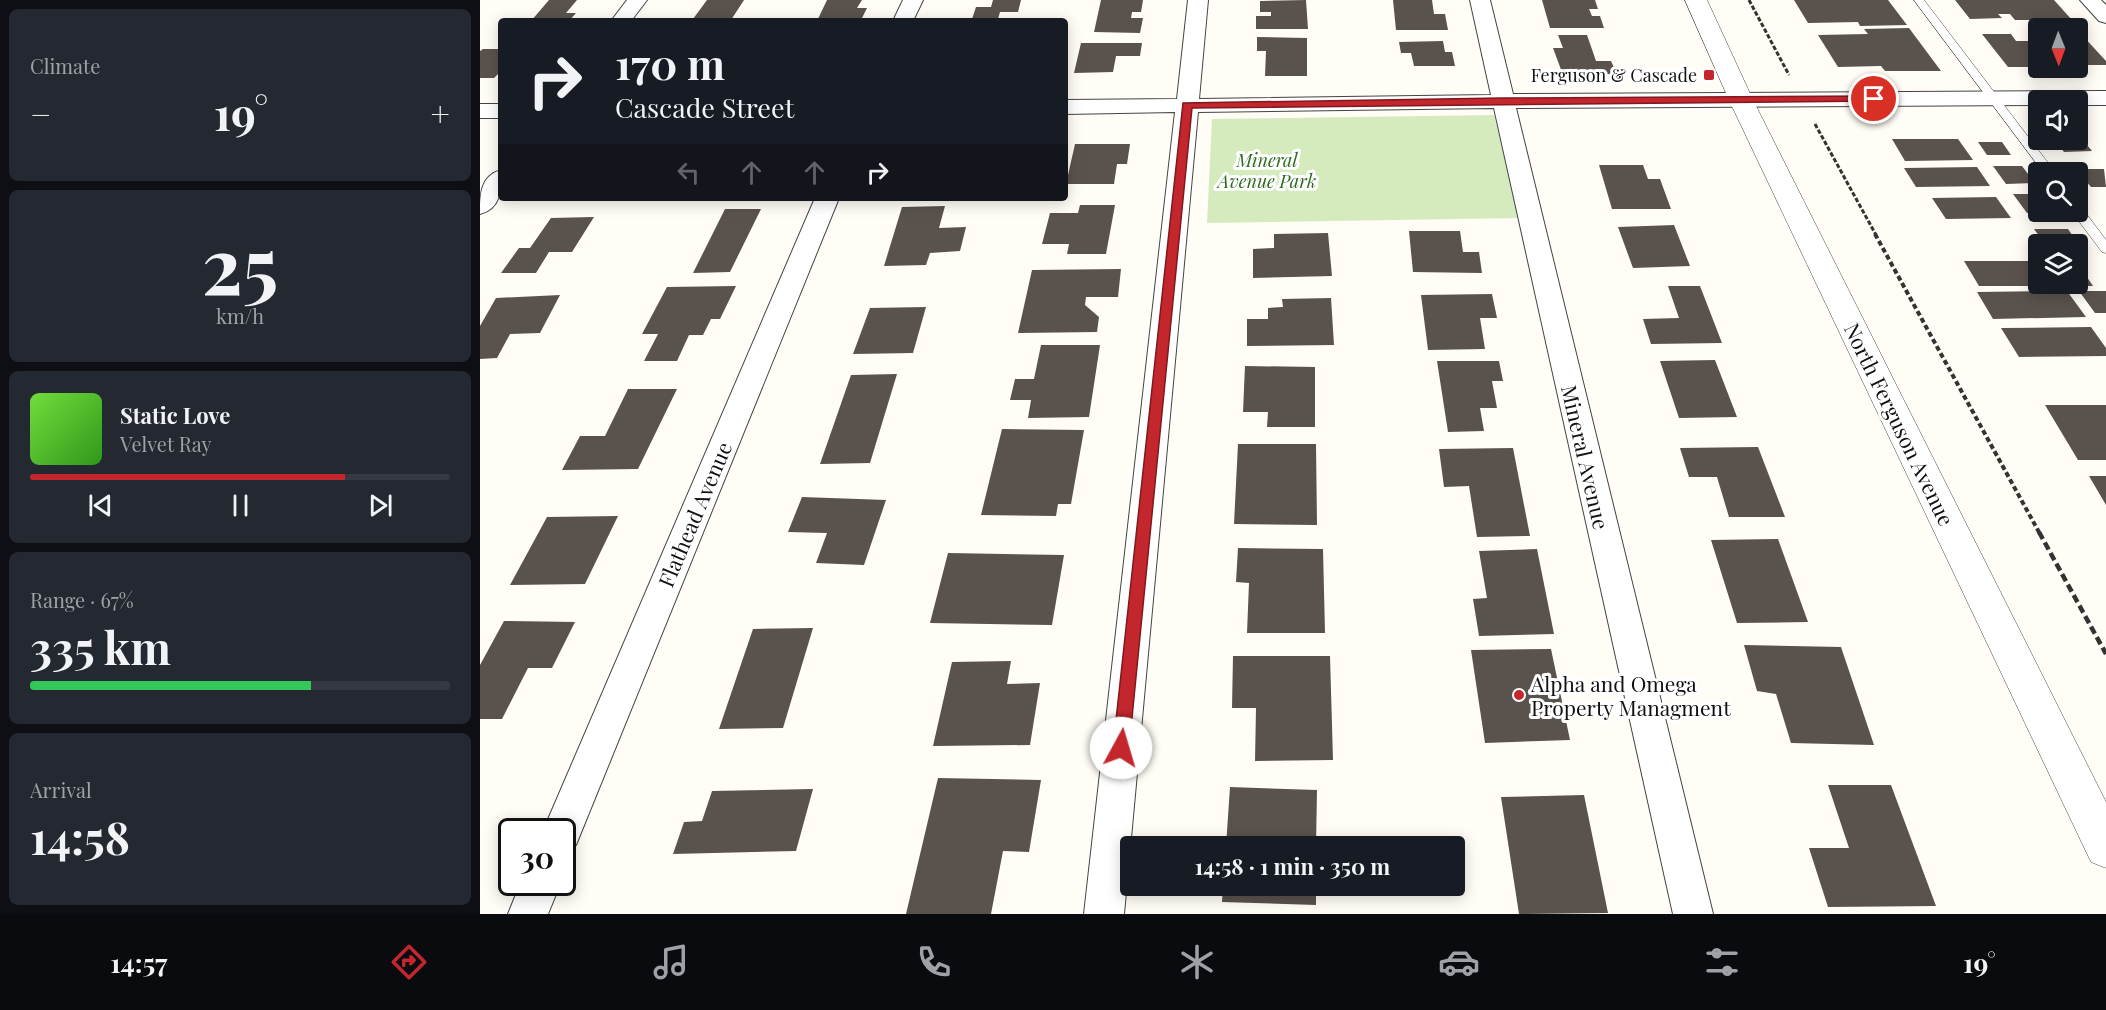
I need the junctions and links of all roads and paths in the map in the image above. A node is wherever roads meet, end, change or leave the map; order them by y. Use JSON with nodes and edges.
{"nodes":[{"id":1,"x":637,"y":0,"type":"edge"},
{"id":2,"x":912,"y":0,"type":"edge"},
{"id":3,"x":1198,"y":0,"type":"edge"},
{"id":4,"x":1480,"y":0,"type":"edge"},
{"id":5,"x":1696,"y":0,"type":"edge"},
{"id":6,"x":1749,"y":0,"type":"edge"},
{"id":7,"x":1919,"y":0,"type":"edge"},
{"id":8,"x":2090,"y":0,"type":"edge"},
{"id":9,"x":2106,"y":17,"type":"edge"},
{"id":10,"x":623,"y":18,"type":"edge"},
{"id":11,"x":904,"y":18,"type":"edge"},
{"id":12,"x":1993,"y":98,"type":"junction"},
{"id":13,"x":2106,"y":98,"type":"edge"},
{"id":14,"x":1802,"y":99,"type":"junction"},
{"id":15,"x":1502,"y":100,"type":"junction"},
{"id":16,"x":1742,"y":100,"type":"junction"},
{"id":17,"x":1187,"y":105,"type":"junction"},
{"id":18,"x":1068,"y":107,"type":"edge"},
{"id":19,"x":480,"y":111,"type":"edge"},
{"id":20,"x":498,"y":111,"type":"edge"},
{"id":21,"x":2041,"y":162,"type":"edge"},
{"id":22,"x":498,"y":182,"type":"edge"},
{"id":23,"x":825,"y":201,"type":"edge"},
{"id":24,"x":480,"y":206,"type":"edge"},
{"id":25,"x":2086,"y":222,"type":"edge"},
{"id":26,"x":2106,"y":249,"type":"edge"},
{"id":27,"x":2106,"y":654,"type":"edge"},
{"id":28,"x":567,"y":818,"type":"edge"},
{"id":29,"x":2106,"y":847,"type":"edge"},
{"id":30,"x":535,"y":896,"type":"edge"},
{"id":31,"x":528,"y":914,"type":"edge"},
{"id":32,"x":1104,"y":914,"type":"edge"},
{"id":33,"x":1693,"y":914,"type":"edge"}],
"edges":[{"from":1,"to":10,"type":"street"},
{"from":2,"to":11,"type":"street"},
{"from":3,"to":17,"type":"street"},
{"from":4,"to":15,"type":"street","name":"Mineral Avenue"},
{"from":5,"to":16,"type":"street","name":"North Ferguson Avenue"},
{"from":6,"to":14,"type":"path"},
{"from":7,"to":12,"type":"lane"},
{"from":8,"to":9,"type":"street"},
{"from":12,"to":13,"type":"street"},
{"from":12,"to":14,"type":"street"},
{"from":12,"to":21,"type":"lane"},
{"from":14,"to":16,"type":"street"},
{"from":14,"to":27,"type":"path"},
{"from":15,"to":16,"type":"street"},
{"from":15,"to":17,"type":"street"},
{"from":15,"to":33,"type":"street","name":"Mineral Avenue"},
{"from":16,"to":29,"type":"street","name":"North Ferguson Avenue"},
{"from":17,"to":18,"type":"street"},
{"from":17,"to":32,"type":"street"},
{"from":19,"to":20,"type":"street"},
{"from":22,"to":24,"type":"street"},
{"from":23,"to":28,"type":"street","name":"Flathead Avenue"},
{"from":25,"to":26,"type":"lane"},
{"from":30,"to":31,"type":"street"}]}
